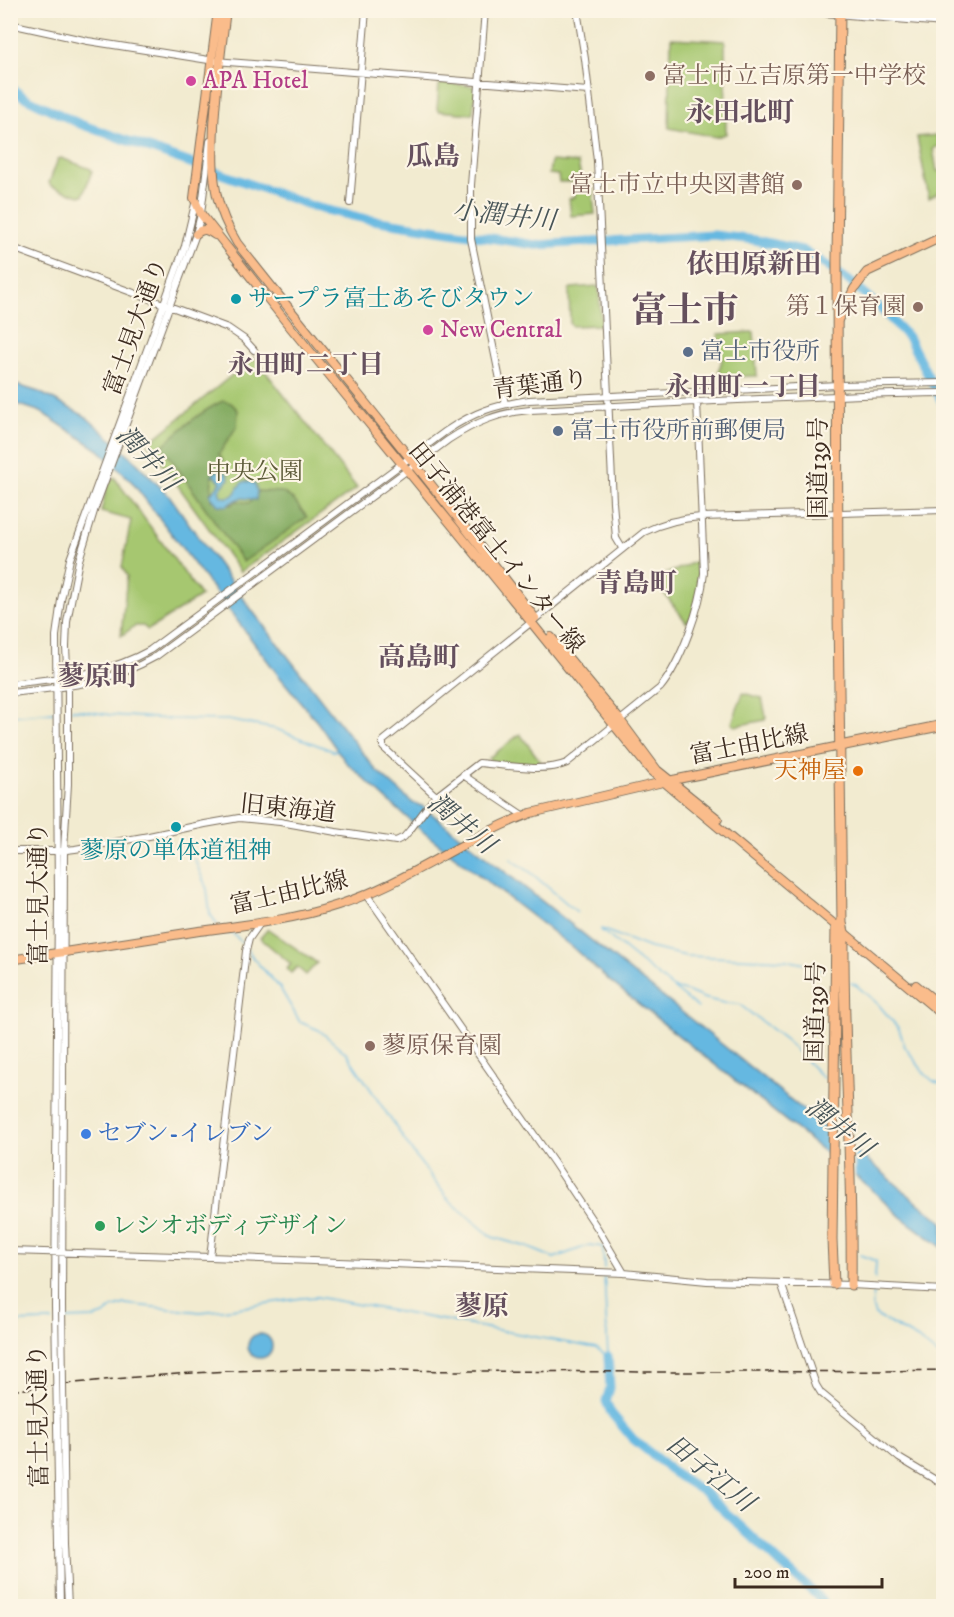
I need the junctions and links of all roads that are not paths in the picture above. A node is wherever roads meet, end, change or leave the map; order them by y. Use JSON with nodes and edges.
{"nodes":[{"id":1,"x":218,"y":10,"type":"edge"},
{"id":2,"x":226,"y":10,"type":"edge"},
{"id":3,"x":366,"y":10,"type":"edge"},
{"id":4,"x":484,"y":10,"type":"edge"},
{"id":5,"x":577,"y":10,"type":"edge"},
{"id":6,"x":788,"y":10,"type":"edge"},
{"id":7,"x":840,"y":13,"type":"edge"},
{"id":8,"x":944,"y":23,"type":"edge"},
{"id":9,"x":10,"y":24,"type":"edge"},
{"id":10,"x":215,"y":61,"type":"junction"},
{"id":11,"x":361,"y":74,"type":"junction"},
{"id":12,"x":479,"y":83,"type":"junction"},
{"id":13,"x":588,"y":91,"type":"junction"},
{"id":14,"x":216,"y":95,"type":"junction"},
{"id":15,"x":350,"y":202,"type":"dead end"},
{"id":16,"x":195,"y":204,"type":"junction"},
{"id":17,"x":201,"y":214,"type":"junction"},
{"id":18,"x":195,"y":234,"type":"junction"},
{"id":19,"x":944,"y":236,"type":"edge"},
{"id":20,"x":224,"y":244,"type":"junction"},
{"id":21,"x":10,"y":247,"type":"edge"},
{"id":22,"x":166,"y":305,"type":"junction"},
{"id":23,"x":838,"y":320,"type":"junction"},
{"id":24,"x":254,"y":350,"type":"dead end"},
{"id":25,"x":944,"y":383,"type":"edge"},
{"id":26,"x":838,"y":390,"type":"junction"},
{"id":27,"x":944,"y":393,"type":"edge"},
{"id":28,"x":609,"y":396,"type":"junction"},
{"id":29,"x":697,"y":401,"type":"junction"},
{"id":30,"x":505,"y":404,"type":"junction"},
{"id":31,"x":609,"y":406,"type":"junction"},
{"id":32,"x":412,"y":461,"type":"junction"},
{"id":33,"x":404,"y":467,"type":"junction"},
{"id":34,"x":92,"y":507,"type":"junction"},
{"id":35,"x":944,"y":510,"type":"edge"},
{"id":36,"x":838,"y":513,"type":"junction"},
{"id":37,"x":702,"y":517,"type":"junction"},
{"id":38,"x":622,"y":548,"type":"junction"},
{"id":39,"x":533,"y":620,"type":"junction"},
{"id":40,"x":68,"y":677,"type":"junction"},
{"id":41,"x":56,"y":678,"type":"junction"},
{"id":42,"x":10,"y":684,"type":"edge"},
{"id":43,"x":68,"y":687,"type":"junction"},
{"id":44,"x":57,"y":688,"type":"junction"},
{"id":45,"x":10,"y":693,"type":"edge"},
{"id":46,"x":617,"y":723,"type":"junction"},
{"id":47,"x":944,"y":726,"type":"edge"},
{"id":48,"x":840,"y":746,"type":"junction"},
{"id":49,"x":463,"y":776,"type":"junction"},
{"id":50,"x":667,"y":781,"type":"junction"},
{"id":51,"x":435,"y":797,"type":"junction"},
{"id":52,"x":524,"y":816,"type":"junction"},
{"id":53,"x":10,"y":851,"type":"edge"},
{"id":54,"x":61,"y":851,"type":"junction"},
{"id":55,"x":367,"y":895,"type":"junction"},
{"id":56,"x":261,"y":922,"type":"junction"},
{"id":57,"x":841,"y":927,"type":"junction"},
{"id":58,"x":61,"y":952,"type":"junction"},
{"id":59,"x":10,"y":960,"type":"edge"},
{"id":60,"x":944,"y":1008,"type":"edge"},
{"id":61,"x":944,"y":1016,"type":"edge"},
{"id":62,"x":840,"y":1024,"type":"junction"},
{"id":63,"x":10,"y":1251,"type":"edge"},
{"id":64,"x":59,"y":1252,"type":"junction"},
{"id":65,"x":210,"y":1257,"type":"junction"},
{"id":66,"x":624,"y":1273,"type":"junction"},
{"id":67,"x":781,"y":1283,"type":"junction"},
{"id":68,"x":834,"y":1284,"type":"junction"},
{"id":69,"x":851,"y":1285,"type":"junction"},
{"id":70,"x":944,"y":1290,"type":"edge"},
{"id":71,"x":944,"y":1485,"type":"edge"},
{"id":72,"x":62,"y":1543,"type":"junction"},
{"id":73,"x":60,"y":1606,"type":"edge"},
{"id":74,"x":68,"y":1606,"type":"edge"}],
"edges":[{"from":1,"to":10,"type":"main road","name":"田子浦港富士インター線"},
{"from":2,"to":10,"type":"main road","name":"田子浦港富士インター線"},
{"from":3,"to":11,"type":"street"},
{"from":4,"to":12,"type":"street"},
{"from":5,"to":13,"type":"street"},
{"from":6,"to":7,"type":"street"},
{"from":7,"to":8,"type":"street"},
{"from":7,"to":23,"type":"highway","name":"国道139号"},
{"from":9,"to":10,"type":"street"},
{"from":10,"to":11,"type":"street"},
{"from":10,"to":14,"type":"main road","name":"田子浦港富士インター線"},
{"from":10,"to":16,"type":"main road","name":"田子浦港富士インター線"},
{"from":11,"to":12,"type":"street"},
{"from":11,"to":15,"type":"street"},
{"from":12,"to":13,"type":"street"},
{"from":12,"to":30,"type":"street"},
{"from":13,"to":28,"type":"street"},
{"from":14,"to":17,"type":"street","name":"富士見大通り"},
{"from":14,"to":32,"type":"main road","name":"田子浦港富士インター線"},
{"from":16,"to":17,"type":"main road","name":"田子浦港富士インター線"},
{"from":16,"to":22,"type":"street","name":"富士見大通り"},
{"from":17,"to":18,"type":"street","name":"富士見大通り"},
{"from":17,"to":20,"type":"main road","name":"田子浦港富士インター線"},
{"from":18,"to":20,"type":"main road"},
{"from":18,"to":22,"type":"street","name":"富士見大通り"},
{"from":19,"to":23,"type":"main road"},
{"from":20,"to":33,"type":"main road","name":"田子浦港富士インター線"},
{"from":21,"to":22,"type":"street"},
{"from":22,"to":24,"type":"street"},
{"from":22,"to":34,"type":"street","name":"富士見大通り"},
{"from":23,"to":26,"type":"highway","name":"国道139号"},
{"from":25,"to":26,"type":"street"},
{"from":26,"to":27,"type":"street"},
{"from":26,"to":28,"type":"street","name":"青葉通り"},
{"from":26,"to":29,"type":"street","name":"青葉通り"},
{"from":26,"to":36,"type":"highway","name":"国道139号"},
{"from":28,"to":30,"type":"street","name":"青葉通り"},
{"from":28,"to":31,"type":"street"},
{"from":29,"to":31,"type":"street","name":"青葉通り"},
{"from":29,"to":37,"type":"street","name":"旧東海道"},
{"from":30,"to":32,"type":"street","name":"青葉通り"},
{"from":31,"to":32,"type":"street","name":"青葉通り"},
{"from":31,"to":38,"type":"street"},
{"from":32,"to":33,"type":"street","name":"青葉通り"},
{"from":32,"to":39,"type":"main road","name":"田子浦港富士インター線"},
{"from":33,"to":39,"type":"main road","name":"田子浦港富士インター線"},
{"from":33,"to":40,"type":"street","name":"青葉通り"},
{"from":33,"to":43,"type":"street","name":"青葉通り"},
{"from":34,"to":40,"type":"street","name":"富士見大通り"},
{"from":34,"to":41,"type":"street","name":"富士見大通り"},
{"from":35,"to":36,"type":"street"},
{"from":36,"to":37,"type":"street"},
{"from":36,"to":48,"type":"highway","name":"国道139号"},
{"from":37,"to":38,"type":"street"},
{"from":37,"to":46,"type":"street","name":"旧東海道"},
{"from":38,"to":39,"type":"street"},
{"from":39,"to":46,"type":"main road","name":"田子浦港富士インター線"},
{"from":39,"to":51,"type":"street"},
{"from":40,"to":41,"type":"street","name":"青葉通り"},
{"from":40,"to":43,"type":"street","name":"富士見大通り"},
{"from":41,"to":42,"type":"street","name":"青葉通り"},
{"from":41,"to":44,"type":"street","name":"富士見大通り"},
{"from":43,"to":44,"type":"street","name":"青葉通り"},
{"from":43,"to":54,"type":"street","name":"富士見大通り"},
{"from":44,"to":45,"type":"street","name":"青葉通り"},
{"from":44,"to":54,"type":"street","name":"富士見大通り"},
{"from":46,"to":49,"type":"street","name":"旧東海道"},
{"from":46,"to":50,"type":"main road","name":"田子浦港富士インター線"},
{"from":47,"to":48,"type":"highway"},
{"from":48,"to":50,"type":"main road","name":"富士由比線"},
{"from":48,"to":57,"type":"highway","name":"国道139号"},
{"from":49,"to":51,"type":"street","name":"旧東海道"},
{"from":49,"to":52,"type":"street"},
{"from":50,"to":52,"type":"main road","name":"富士由比線"},
{"from":50,"to":57,"type":"main road","name":"田子浦港富士インター線"},
{"from":51,"to":54,"type":"street","name":"旧東海道"},
{"from":52,"to":55,"type":"main road","name":"富士由比線"},
{"from":53,"to":54,"type":"street","name":"旧東海道"},
{"from":54,"to":58,"type":"street","name":"富士見大通り"},
{"from":55,"to":56,"type":"main road","name":"富士由比線"},
{"from":55,"to":66,"type":"street"},
{"from":56,"to":58,"type":"main road","name":"富士由比線"},
{"from":56,"to":65,"type":"street"},
{"from":57,"to":60,"type":"main road","name":"田子浦港富士インター線"},
{"from":57,"to":61,"type":"main road","name":"田子浦港富士インター線"},
{"from":57,"to":62,"type":"highway","name":"国道139号"},
{"from":58,"to":59,"type":"main road","name":"富士由比線"},
{"from":58,"to":64,"type":"street","name":"富士見大通り"},
{"from":62,"to":68,"type":"highway","name":"国道139号"},
{"from":62,"to":69,"type":"highway","name":"国道139号"},
{"from":63,"to":64,"type":"street"},
{"from":64,"to":65,"type":"street"},
{"from":64,"to":72,"type":"street","name":"富士見大通り","bridge":true},
{"from":65,"to":66,"type":"street"},
{"from":66,"to":67,"type":"street"},
{"from":67,"to":68,"type":"street"},
{"from":67,"to":71,"type":"street"},
{"from":68,"to":69,"type":"street"},
{"from":69,"to":70,"type":"street"},
{"from":72,"to":73,"type":"street","name":"富士見大通り"},
{"from":72,"to":74,"type":"street","name":"富士見大通り"}]}
